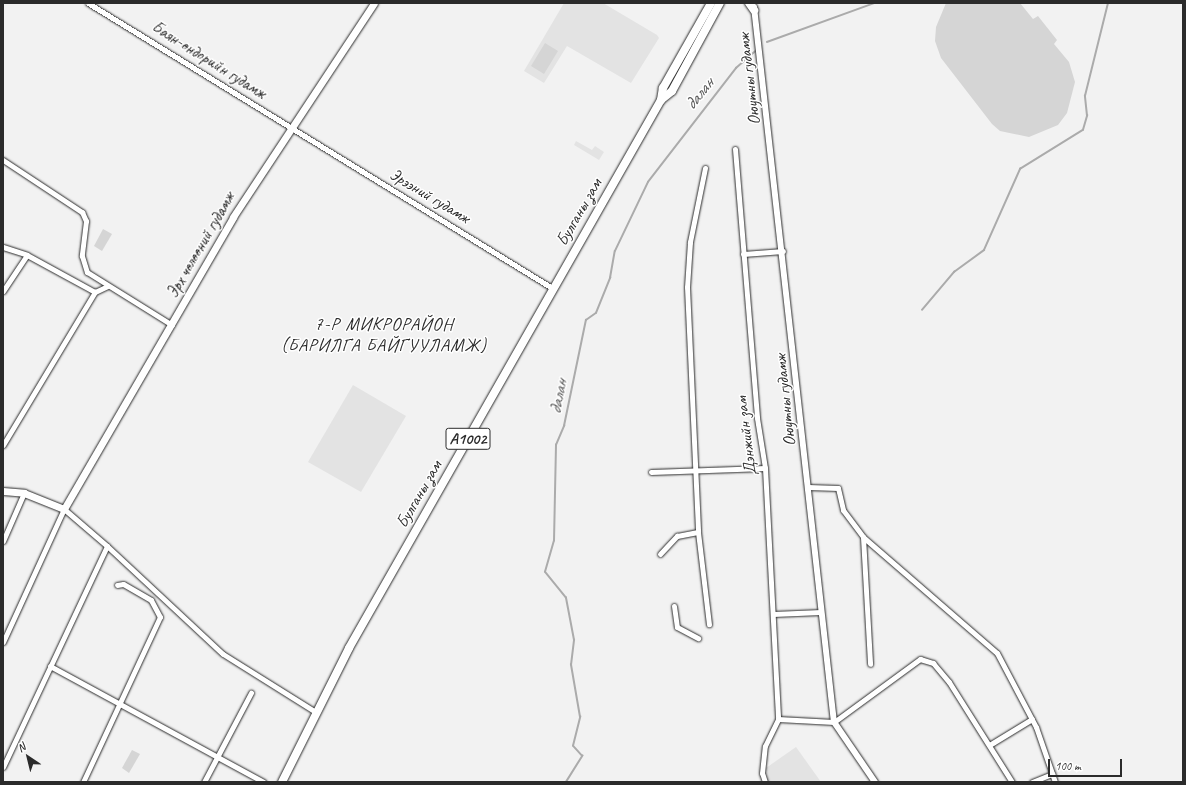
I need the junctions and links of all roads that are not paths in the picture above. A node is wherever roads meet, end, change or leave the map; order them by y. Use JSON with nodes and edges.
{"nodes":[{"id":1,"x":88,"y":3,"type":"edge"},
{"id":2,"x":374,"y":3,"type":"edge"},
{"id":3,"x":725,"y":3,"type":"edge"},
{"id":4,"x":753,"y":4,"type":"edge"},
{"id":5,"x":715,"y":5,"type":"edge"},
{"id":6,"x":293,"y":129,"type":"junction"},
{"id":7,"x":735,"y":149,"type":"dead end"},
{"id":8,"x":3,"y":160,"type":"edge"},
{"id":9,"x":705,"y":168,"type":"dead end"},
{"id":10,"x":3,"y":247,"type":"edge"},
{"id":11,"x":783,"y":251,"type":"junction"},
{"id":12,"x":27,"y":254,"type":"junction"},
{"id":13,"x":743,"y":254,"type":"junction"},
{"id":14,"x":108,"y":286,"type":"junction"},
{"id":15,"x":552,"y":288,"type":"junction"},
{"id":16,"x":3,"y":291,"type":"edge"},
{"id":17,"x":95,"y":292,"type":"junction"},
{"id":18,"x":172,"y":326,"type":"junction"},
{"id":19,"x":3,"y":445,"type":"edge"},
{"id":20,"x":695,"y":468,"type":"junction"},
{"id":21,"x":765,"y":468,"type":"junction"},
{"id":22,"x":651,"y":472,"type":"dead end"},
{"id":23,"x":808,"y":487,"type":"junction"},
{"id":24,"x":3,"y":491,"type":"edge"},
{"id":25,"x":24,"y":493,"type":"junction"},
{"id":26,"x":64,"y":509,"type":"junction"},
{"id":27,"x":698,"y":532,"type":"junction"},
{"id":28,"x":862,"y":537,"type":"junction"},
{"id":29,"x":3,"y":541,"type":"edge"},
{"id":30,"x":107,"y":546,"type":"junction"},
{"id":31,"x":660,"y":554,"type":"dead end"},
{"id":32,"x":117,"y":585,"type":"dead end"},
{"id":33,"x":674,"y":606,"type":"dead end"},
{"id":34,"x":821,"y":612,"type":"junction"},
{"id":35,"x":773,"y":614,"type":"junction"},
{"id":36,"x":709,"y":624,"type":"dead end"},
{"id":37,"x":698,"y":638,"type":"dead end"},
{"id":38,"x":3,"y":642,"type":"edge"},
{"id":39,"x":870,"y":664,"type":"dead end"},
{"id":40,"x":50,"y":666,"type":"junction"},
{"id":41,"x":251,"y":693,"type":"dead end"},
{"id":42,"x":119,"y":704,"type":"junction"},
{"id":43,"x":317,"y":713,"type":"junction"},
{"id":44,"x":1032,"y":719,"type":"junction"},
{"id":45,"x":778,"y":720,"type":"junction"},
{"id":46,"x":834,"y":722,"type":"junction"},
{"id":47,"x":991,"y":744,"type":"junction"},
{"id":48,"x":217,"y":757,"type":"junction"},
{"id":49,"x":3,"y":766,"type":"edge"},
{"id":50,"x":1052,"y":774,"type":"junction"},
{"id":51,"x":83,"y":782,"type":"edge"},
{"id":52,"x":204,"y":782,"type":"edge"},
{"id":53,"x":264,"y":782,"type":"edge"},
{"id":54,"x":282,"y":782,"type":"edge"},
{"id":55,"x":765,"y":782,"type":"edge"},
{"id":56,"x":874,"y":782,"type":"edge"},
{"id":57,"x":1012,"y":782,"type":"edge"},
{"id":58,"x":1032,"y":782,"type":"edge"},
{"id":59,"x":1055,"y":782,"type":"edge"}],
"edges":[{"from":1,"to":6,"type":"street","name":"Баян-өндорийн гудамж"},
{"from":2,"to":6,"type":"main road","name":"Эрх чөлөөний гудамж"},
{"from":3,"to":5,"type":"highway"},
{"from":4,"to":11,"type":"street","name":"Оюутны гудамж"},
{"from":5,"to":15,"type":"highway","name":"Булганы зам","number":"A1002"},
{"from":6,"to":15,"type":"street","name":"Эрээний гудамж"},
{"from":6,"to":18,"type":"main road","name":"Эрх чөлөөний гудамж"},
{"from":7,"to":13,"type":"street","name":"Дэнжийн зам"},
{"from":8,"to":14,"type":"street"},
{"from":9,"to":20,"type":"street"},
{"from":10,"to":12,"type":"street"},
{"from":11,"to":13,"type":"street"},
{"from":11,"to":23,"type":"street","name":"Оюутны гудамж"},
{"from":12,"to":16,"type":"street"},
{"from":12,"to":17,"type":"street"},
{"from":13,"to":21,"type":"street","name":"Дэнжийн зам"},
{"from":14,"to":17,"type":"street"},
{"from":14,"to":18,"type":"street"},
{"from":15,"to":43,"type":"highway","name":"Булганы зам","number":"A1002"},
{"from":17,"to":19,"type":"street"},
{"from":18,"to":26,"type":"main road","name":"Эрх чөлөөний гудамж"},
{"from":20,"to":21,"type":"street"},
{"from":20,"to":22,"type":"street"},
{"from":20,"to":27,"type":"street"},
{"from":21,"to":35,"type":"street","name":"Дэнжийн зам"},
{"from":23,"to":28,"type":"street"},
{"from":23,"to":34,"type":"street","name":"Оюутны гудамж"},
{"from":24,"to":25,"type":"main road"},
{"from":25,"to":26,"type":"main road"},
{"from":25,"to":29,"type":"street"},
{"from":26,"to":30,"type":"street"},
{"from":26,"to":38,"type":"street"},
{"from":27,"to":31,"type":"street"},
{"from":27,"to":36,"type":"street"},
{"from":28,"to":39,"type":"street"},
{"from":28,"to":44,"type":"street"},
{"from":30,"to":40,"type":"street"},
{"from":30,"to":43,"type":"street"},
{"from":32,"to":42,"type":"street"},
{"from":33,"to":37,"type":"street"},
{"from":34,"to":35,"type":"street"},
{"from":34,"to":46,"type":"street","name":"Оюутны гудамж"},
{"from":35,"to":45,"type":"street","name":"Дэнжийн зам"},
{"from":40,"to":42,"type":"street"},
{"from":40,"to":49,"type":"street"},
{"from":41,"to":48,"type":"street"},
{"from":42,"to":48,"type":"street"},
{"from":42,"to":51,"type":"street"},
{"from":43,"to":54,"type":"highway","name":"Булганы зам","number":"A1002"},
{"from":44,"to":47,"type":"street"},
{"from":44,"to":50,"type":"street"},
{"from":45,"to":46,"type":"street"},
{"from":45,"to":55,"type":"street"},
{"from":46,"to":47,"type":"street"},
{"from":46,"to":56,"type":"street","name":"Оюутны гудамж"},
{"from":47,"to":57,"type":"street"},
{"from":48,"to":52,"type":"street"},
{"from":48,"to":53,"type":"street"},
{"from":50,"to":58,"type":"street"},
{"from":50,"to":59,"type":"street"}]}
